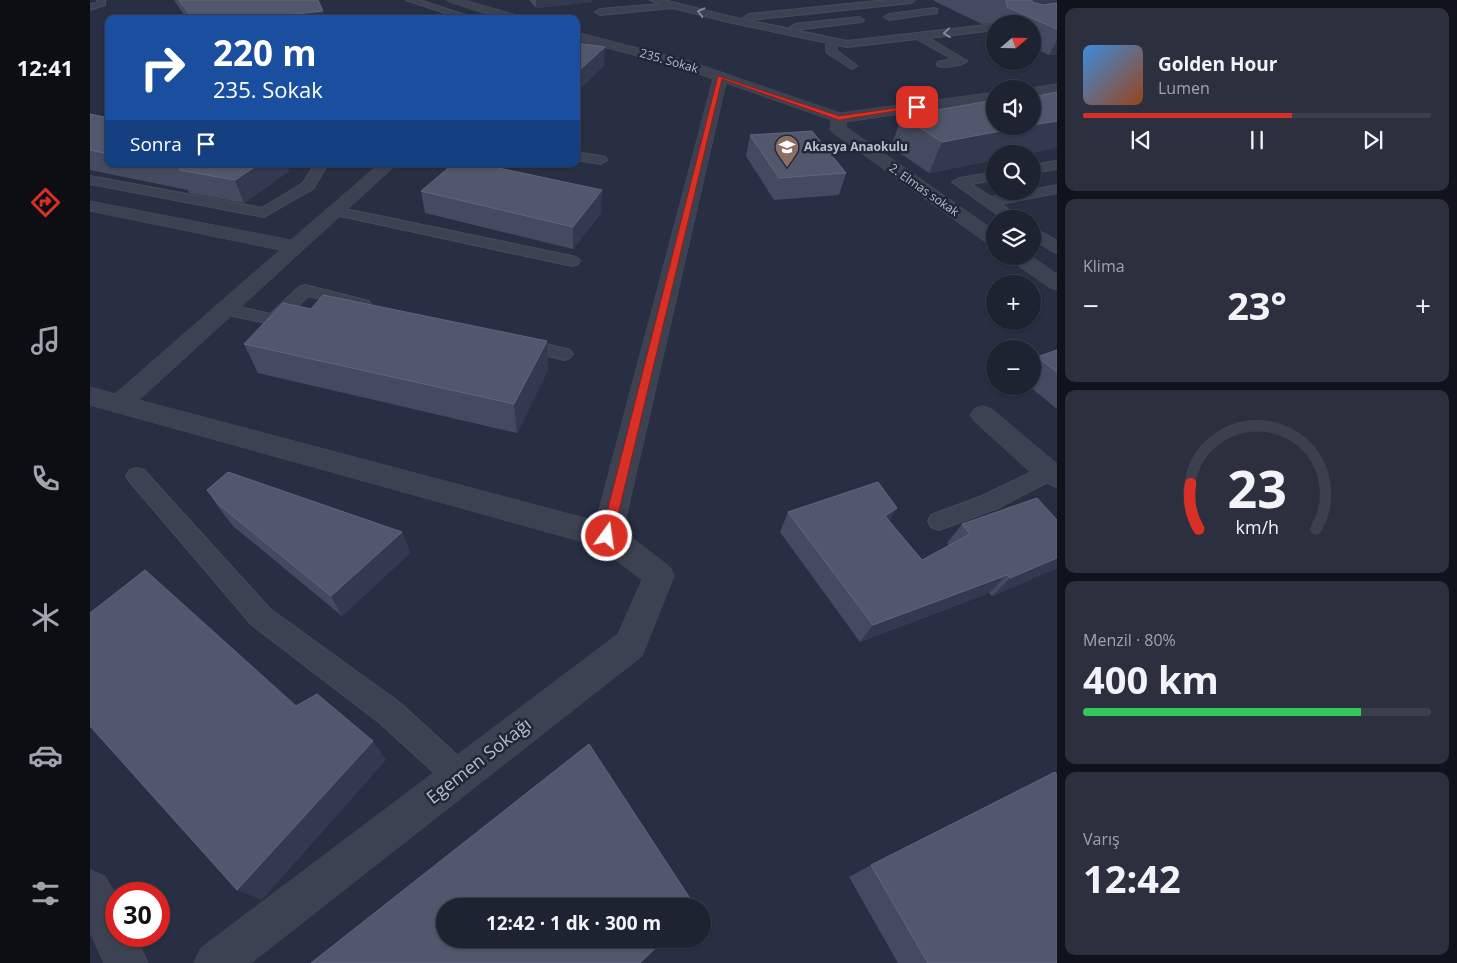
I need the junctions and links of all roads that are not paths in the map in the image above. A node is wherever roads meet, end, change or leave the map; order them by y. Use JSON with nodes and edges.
{"nodes":[{"id":1,"x":101,"y":0,"type":"edge"},
{"id":2,"x":410,"y":0,"type":"edge"},
{"id":3,"x":453,"y":0,"type":"edge"},
{"id":4,"x":654,"y":0,"type":"edge"},
{"id":5,"x":910,"y":0,"type":"edge"},
{"id":6,"x":674,"y":5,"type":"junction"},
{"id":7,"x":90,"y":7,"type":"edge"},
{"id":8,"x":600,"y":12,"type":"dead end"},
{"id":9,"x":934,"y":12,"type":"dead end"},
{"id":10,"x":461,"y":15,"type":"edge"},
{"id":11,"x":503,"y":15,"type":"edge"},
{"id":12,"x":728,"y":19,"type":"junction"},
{"id":13,"x":778,"y":29,"type":"junction"},
{"id":14,"x":986,"y":29,"type":"edge"},
{"id":15,"x":919,"y":36,"type":"junction"},
{"id":16,"x":580,"y":37,"type":"edge"},
{"id":17,"x":835,"y":42,"type":"junction"},
{"id":18,"x":942,"y":64,"type":"dead end"},
{"id":19,"x":852,"y":66,"type":"dead end"},
{"id":20,"x":720,"y":77,"type":"junction"},
{"id":21,"x":1057,"y":88,"type":"edge"},
{"id":22,"x":1041,"y":90,"type":"edge"},
{"id":23,"x":986,"y":97,"type":"edge"},
{"id":24,"x":839,"y":118,"type":"junction"},
{"id":25,"x":580,"y":157,"type":"edge"},
{"id":26,"x":601,"y":160,"type":"dead end"},
{"id":27,"x":1057,"y":165,"type":"edge"},
{"id":28,"x":319,"y":167,"type":"edge"},
{"id":29,"x":386,"y":167,"type":"edge"},
{"id":30,"x":1041,"y":168,"type":"edge"},
{"id":31,"x":986,"y":178,"type":"edge"},
{"id":32,"x":90,"y":180,"type":"edge"},
{"id":33,"x":1057,"y":189,"type":"edge"},
{"id":34,"x":986,"y":200,"type":"edge"},
{"id":35,"x":986,"y":200,"type":"edge"},
{"id":36,"x":989,"y":202,"type":"junction"},
{"id":37,"x":90,"y":206,"type":"edge"},
{"id":38,"x":1001,"y":210,"type":"edge"},
{"id":39,"x":336,"y":211,"type":"junction"},
{"id":40,"x":986,"y":234,"type":"edge"},
{"id":41,"x":1041,"y":237,"type":"edge"},
{"id":42,"x":296,"y":247,"type":"junction"},
{"id":43,"x":1057,"y":248,"type":"edge"},
{"id":44,"x":572,"y":261,"type":"dead end"},
{"id":45,"x":1030,"y":265,"type":"edge"},
{"id":46,"x":1057,"y":284,"type":"edge"},
{"id":47,"x":226,"y":309,"type":"junction"},
{"id":48,"x":382,"y":309,"type":"edge"},
{"id":49,"x":506,"y":340,"type":"edge"},
{"id":50,"x":564,"y":354,"type":"dead end"},
{"id":51,"x":90,"y":396,"type":"edge"},
{"id":52,"x":119,"y":404,"type":"junction"},
{"id":53,"x":983,"y":415,"type":"dead end"},
{"id":54,"x":1053,"y":474,"type":"edge"},
{"id":55,"x":137,"y":476,"type":"dead end"},
{"id":56,"x":939,"y":521,"type":"dead end"},
{"id":57,"x":607,"y":536,"type":"junction"},
{"id":58,"x":459,"y":776,"type":"junction"},
{"id":59,"x":90,"y":892,"type":"edge"},
{"id":60,"x":126,"y":963,"type":"edge"},
{"id":61,"x":216,"y":963,"type":"edge"}],
"edges":[{"from":1,"to":7,"type":"lane"},
{"from":2,"to":10,"type":"lane"},
{"from":3,"to":11,"type":"street"},
{"from":4,"to":6,"type":"lane"},
{"from":5,"to":12,"type":"lane"},
{"from":6,"to":8,"type":"lane"},
{"from":12,"to":6,"type":"lane","one_way":true},
{"from":9,"to":13,"type":"lane"},
{"from":12,"to":13,"type":"lane"},
{"from":13,"to":17,"type":"lane"},
{"from":14,"to":15,"type":"lane","one_way":true},
{"from":15,"to":17,"type":"lane"},
{"from":15,"to":18,"type":"lane"},
{"from":16,"to":20,"type":"street","name":"235. Sokak"},
{"from":17,"to":19,"type":"lane"},
{"from":20,"to":24,"type":"street","name":"235. Sokak"},
{"from":20,"to":57,"type":"street"},
{"from":21,"to":22,"type":"street"},
{"from":23,"to":24,"type":"street","name":"235. Sokak"},
{"from":24,"to":40,"type":"street","name":"2. Elmas sokak"},
{"from":25,"to":26,"type":"lane"},
{"from":27,"to":30,"type":"lane"},
{"from":28,"to":32,"type":"lane"},
{"from":29,"to":39,"type":"street"},
{"from":31,"to":34,"type":"lane"},
{"from":33,"to":36,"type":"lane"},
{"from":35,"to":36,"type":"lane"},
{"from":36,"to":38,"type":"lane"},
{"from":37,"to":42,"type":"street"},
{"from":39,"to":42,"type":"street"},
{"from":39,"to":44,"type":"lane"},
{"from":41,"to":43,"type":"lane"},
{"from":42,"to":47,"type":"street"},
{"from":45,"to":46,"type":"street"},
{"from":47,"to":48,"type":"lane"},
{"from":47,"to":52,"type":"street"},
{"from":49,"to":50,"type":"lane"},
{"from":51,"to":52,"type":"street"},
{"from":52,"to":57,"type":"street"},
{"from":53,"to":54,"type":"street"},
{"from":54,"to":56,"type":"lane"},
{"from":55,"to":58,"type":"lane"},
{"from":57,"to":58,"type":"street","name":"Egemen Sokağı"},
{"from":58,"to":61,"type":"street","name":"Egemen Sokağı"},
{"from":59,"to":60,"type":"street"}]}
